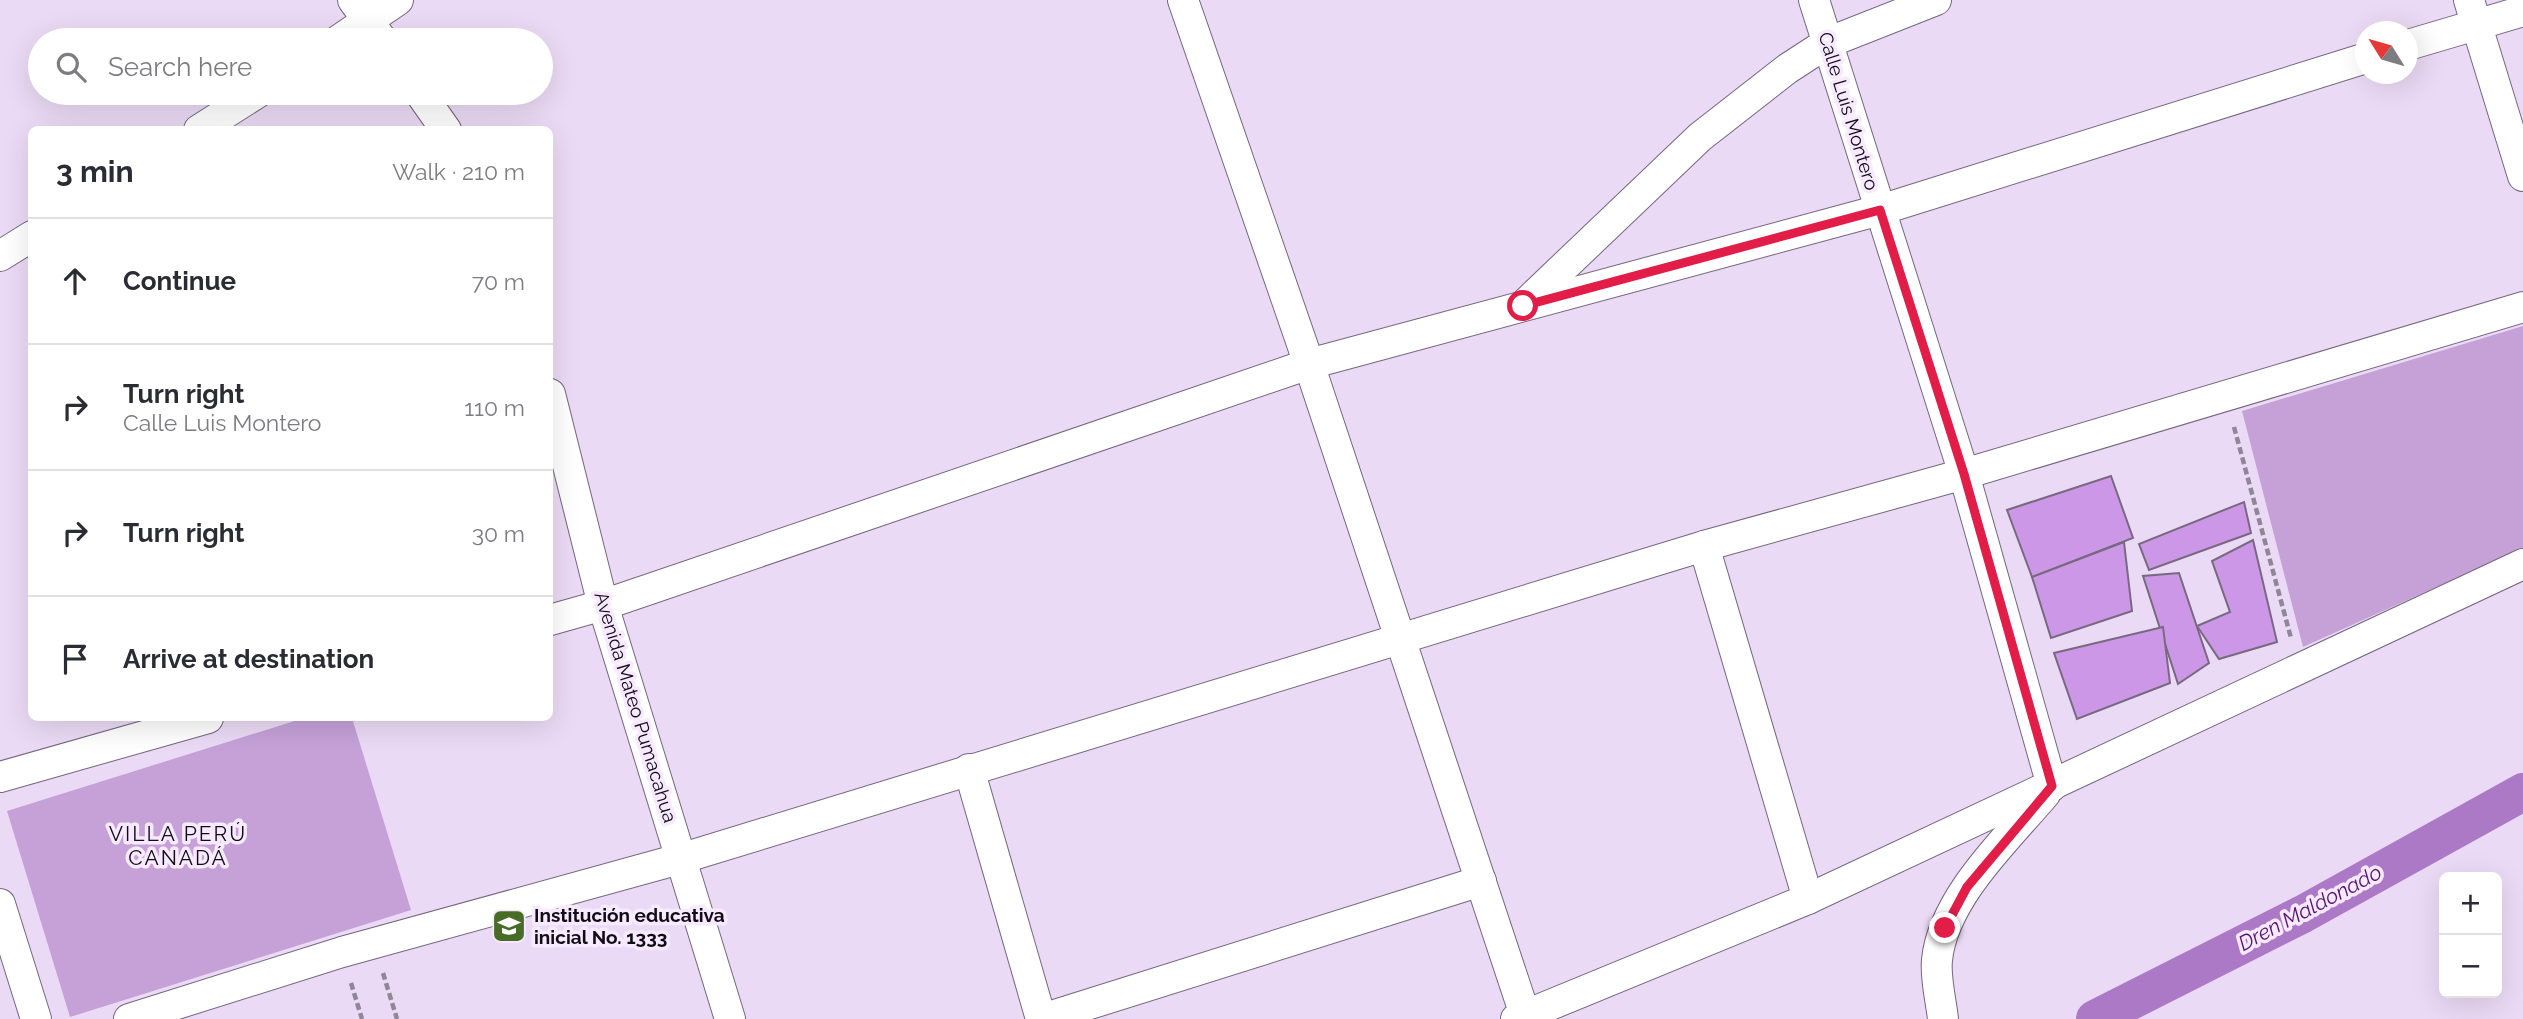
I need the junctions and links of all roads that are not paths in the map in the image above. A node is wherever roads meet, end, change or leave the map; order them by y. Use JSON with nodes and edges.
{"nodes":[{"id":1,"x":398,"y":0,"type":"edge"},
{"id":2,"x":1184,"y":0,"type":"edge"},
{"id":3,"x":1814,"y":0,"type":"edge"},
{"id":4,"x":1936,"y":0,"type":"edge"},
{"id":5,"x":2523,"y":11,"type":"edge"},
{"id":6,"x":2473,"y":12,"type":"edge"},
{"id":7,"x":368,"y":21,"type":"edge"},
{"id":8,"x":2418,"y":40,"type":"edge"},
{"id":9,"x":1827,"y":43,"type":"junction"},
{"id":10,"x":2355,"y":61,"type":"edge"},
{"id":11,"x":238,"y":105,"type":"edge"},
{"id":12,"x":428,"y":105,"type":"edge"},
{"id":13,"x":205,"y":126,"type":"edge"},
{"id":14,"x":443,"y":126,"type":"edge"},
{"id":15,"x":2523,"y":176,"type":"edge"},
{"id":16,"x":1880,"y":210,"type":"junction"},
{"id":17,"x":28,"y":238,"type":"edge"},
{"id":18,"x":0,"y":256,"type":"edge"},
{"id":19,"x":1523,"y":306,"type":"junction"},
{"id":20,"x":2523,"y":307,"type":"edge"},
{"id":21,"x":1309,"y":364,"type":"junction"},
{"id":22,"x":553,"y":406,"type":"edge"},
{"id":23,"x":1964,"y":474,"type":"junction"},
{"id":24,"x":1704,"y":546,"type":"junction"},
{"id":25,"x":2523,"y":564,"type":"edge"},
{"id":26,"x":603,"y":605,"type":"junction"},
{"id":27,"x":553,"y":619,"type":"edge"},
{"id":28,"x":1401,"y":638,"type":"junction"},
{"id":29,"x":197,"y":721,"type":"edge"},
{"id":30,"x":969,"y":769,"type":"junction"},
{"id":31,"x":0,"y":777,"type":"edge"},
{"id":32,"x":2052,"y":786,"type":"junction"},
{"id":33,"x":683,"y":858,"type":"junction"},
{"id":34,"x":1481,"y":881,"type":"junction"},
{"id":35,"x":1808,"y":899,"type":"junction"},
{"id":36,"x":0,"y":904,"type":"edge"},
{"id":37,"x":1521,"y":1017,"type":"edge"},
{"id":38,"x":36,"y":1019,"type":"edge"},
{"id":39,"x":128,"y":1019,"type":"edge"},
{"id":40,"x":730,"y":1019,"type":"edge"},
{"id":41,"x":1042,"y":1019,"type":"edge"},
{"id":42,"x":1943,"y":1019,"type":"edge"}],
"edges":[{"from":1,"to":7,"type":"street"},
{"from":2,"to":21,"type":"street"},
{"from":3,"to":9,"type":"street","name":"Calle Luis Montero"},
{"from":4,"to":9,"type":"street"},
{"from":5,"to":6,"type":"street"},
{"from":6,"to":8,"type":"street"},
{"from":6,"to":15,"type":"street"},
{"from":9,"to":16,"type":"street","name":"Calle Luis Montero"},
{"from":9,"to":19,"type":"street"},
{"from":10,"to":16,"type":"street"},
{"from":11,"to":13,"type":"street"},
{"from":12,"to":14,"type":"street"},
{"from":16,"to":19,"type":"street"},
{"from":16,"to":23,"type":"street","name":"Calle Luis Montero"},
{"from":17,"to":18,"type":"street"},
{"from":19,"to":21,"type":"street"},
{"from":20,"to":23,"type":"street"},
{"from":21,"to":26,"type":"street"},
{"from":21,"to":28,"type":"street"},
{"from":22,"to":26,"type":"street","name":"Avenida Mateo Pumacahua"},
{"from":23,"to":24,"type":"street"},
{"from":23,"to":32,"type":"street","name":"Calle Luis Montero"},
{"from":24,"to":28,"type":"street"},
{"from":24,"to":35,"type":"street"},
{"from":25,"to":32,"type":"street"},
{"from":26,"to":27,"type":"street"},
{"from":26,"to":33,"type":"street","name":"Avenida Mateo Pumacahua"},
{"from":28,"to":30,"type":"street"},
{"from":28,"to":34,"type":"street"},
{"from":29,"to":31,"type":"street"},
{"from":30,"to":33,"type":"street"},
{"from":30,"to":41,"type":"street"},
{"from":32,"to":35,"type":"street"},
{"from":32,"to":42,"type":"street"},
{"from":33,"to":39,"type":"street"},
{"from":33,"to":40,"type":"street","name":"Avenida Mateo Pumacahua"},
{"from":34,"to":37,"type":"street"},
{"from":34,"to":41,"type":"street"},
{"from":35,"to":37,"type":"street"},
{"from":36,"to":38,"type":"street"}]}
